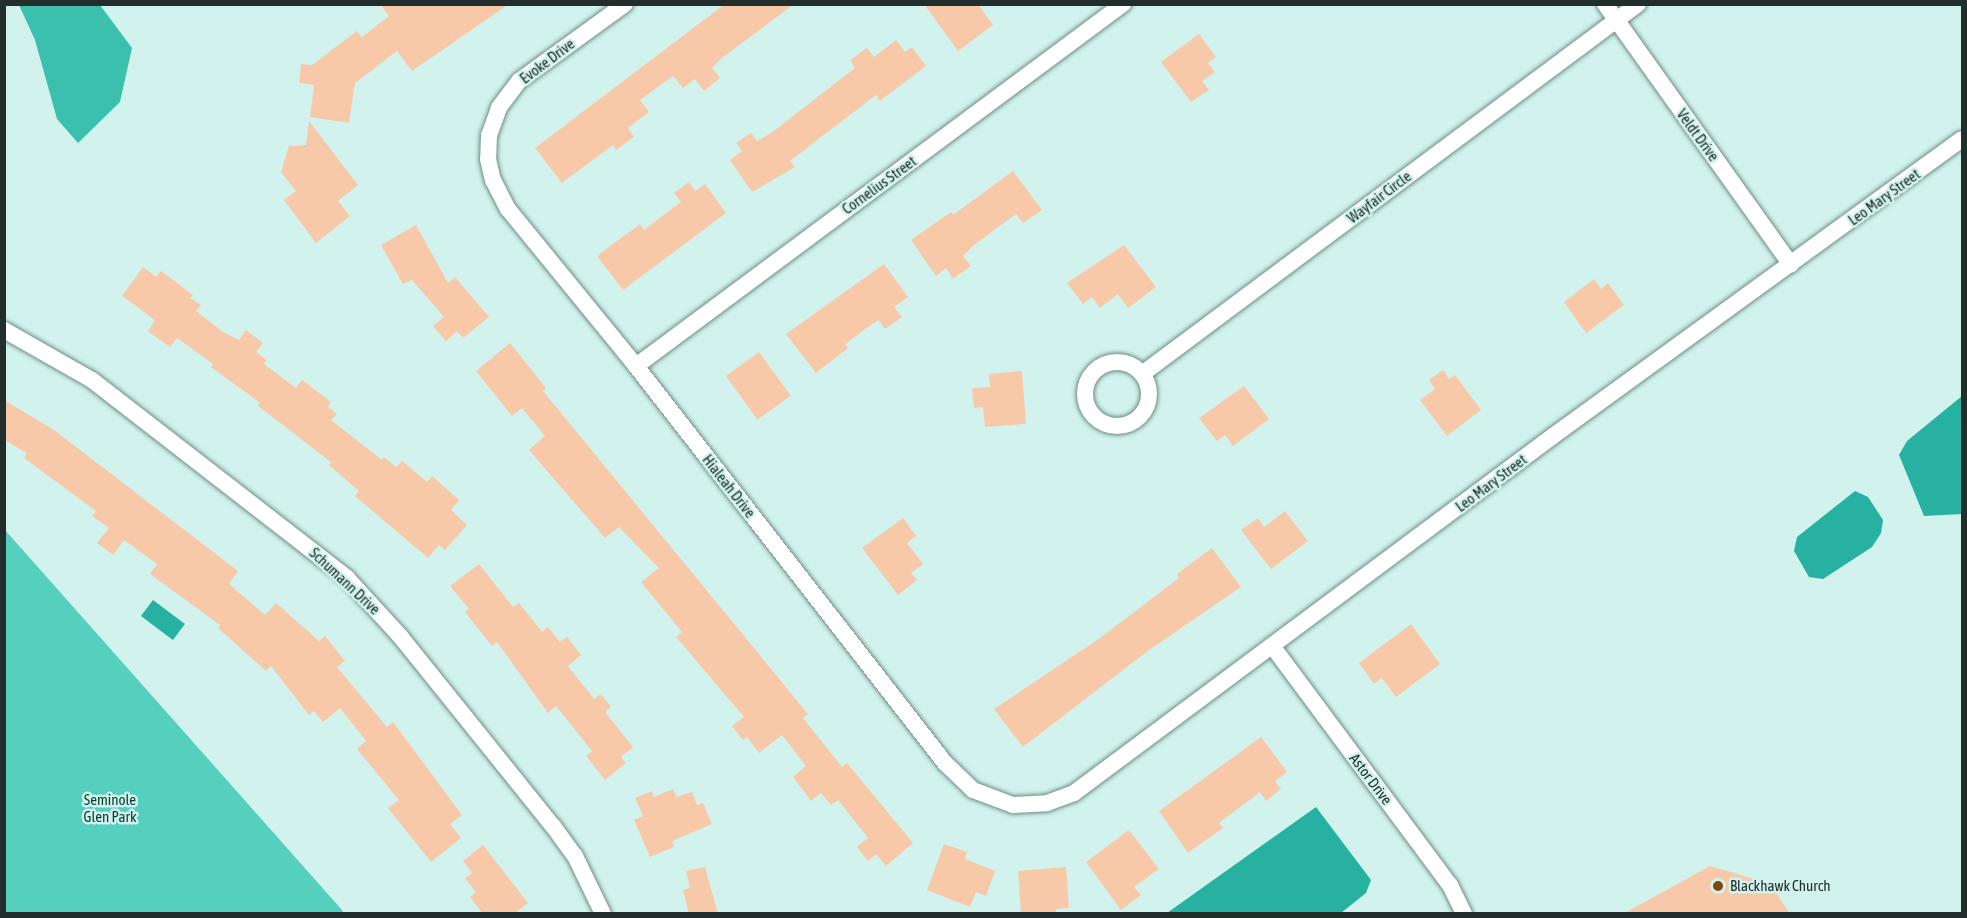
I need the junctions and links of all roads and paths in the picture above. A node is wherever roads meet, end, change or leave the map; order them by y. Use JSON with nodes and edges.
{"nodes":[{"id":1,"x":625,"y":4,"type":"edge"},
{"id":2,"x":1123,"y":4,"type":"edge"},
{"id":3,"x":1605,"y":4,"type":"edge"},
{"id":4,"x":1638,"y":4,"type":"edge"},
{"id":5,"x":1616,"y":21,"type":"junction"},
{"id":6,"x":489,"y":135,"type":"joint"},
{"id":7,"x":1962,"y":139,"type":"edge"},
{"id":8,"x":1791,"y":265,"type":"junction"},
{"id":9,"x":4,"y":330,"type":"edge"},
{"id":10,"x":636,"y":366,"type":"junction"},
{"id":11,"x":1142,"y":374,"type":"dead end"},
{"id":12,"x":1273,"y":647,"type":"junction"},
{"id":13,"x":1013,"y":805,"type":"joint"},
{"id":14,"x":603,"y":914,"type":"edge"},
{"id":15,"x":1464,"y":914,"type":"edge"}],
"edges":[{"from":1,"to":6,"type":"street","name":"Evoke Drive"},
{"from":2,"to":10,"type":"street","name":"Cornelius Street"},
{"from":3,"to":5,"type":"street","name":"Veldt Drive"},
{"from":4,"to":5,"type":"street","name":"Wayfair Circle"},
{"from":5,"to":8,"type":"street","name":"Veldt Drive"},
{"from":5,"to":11,"type":"street","name":"Wayfair Circle"},
{"from":6,"to":10,"type":"street","name":"Hialeah Drive"},
{"from":7,"to":8,"type":"street","name":"Leo Mary Street"},
{"from":8,"to":12,"type":"street","name":"Leo Mary Street"},
{"from":9,"to":14,"type":"street","name":"Schumann Drive"},
{"from":10,"to":13,"type":"street","name":"Hialeah Drive"},
{"from":12,"to":13,"type":"street","name":"Leo Mary Street"},
{"from":12,"to":15,"type":"street","name":"Astor Drive"}]}
